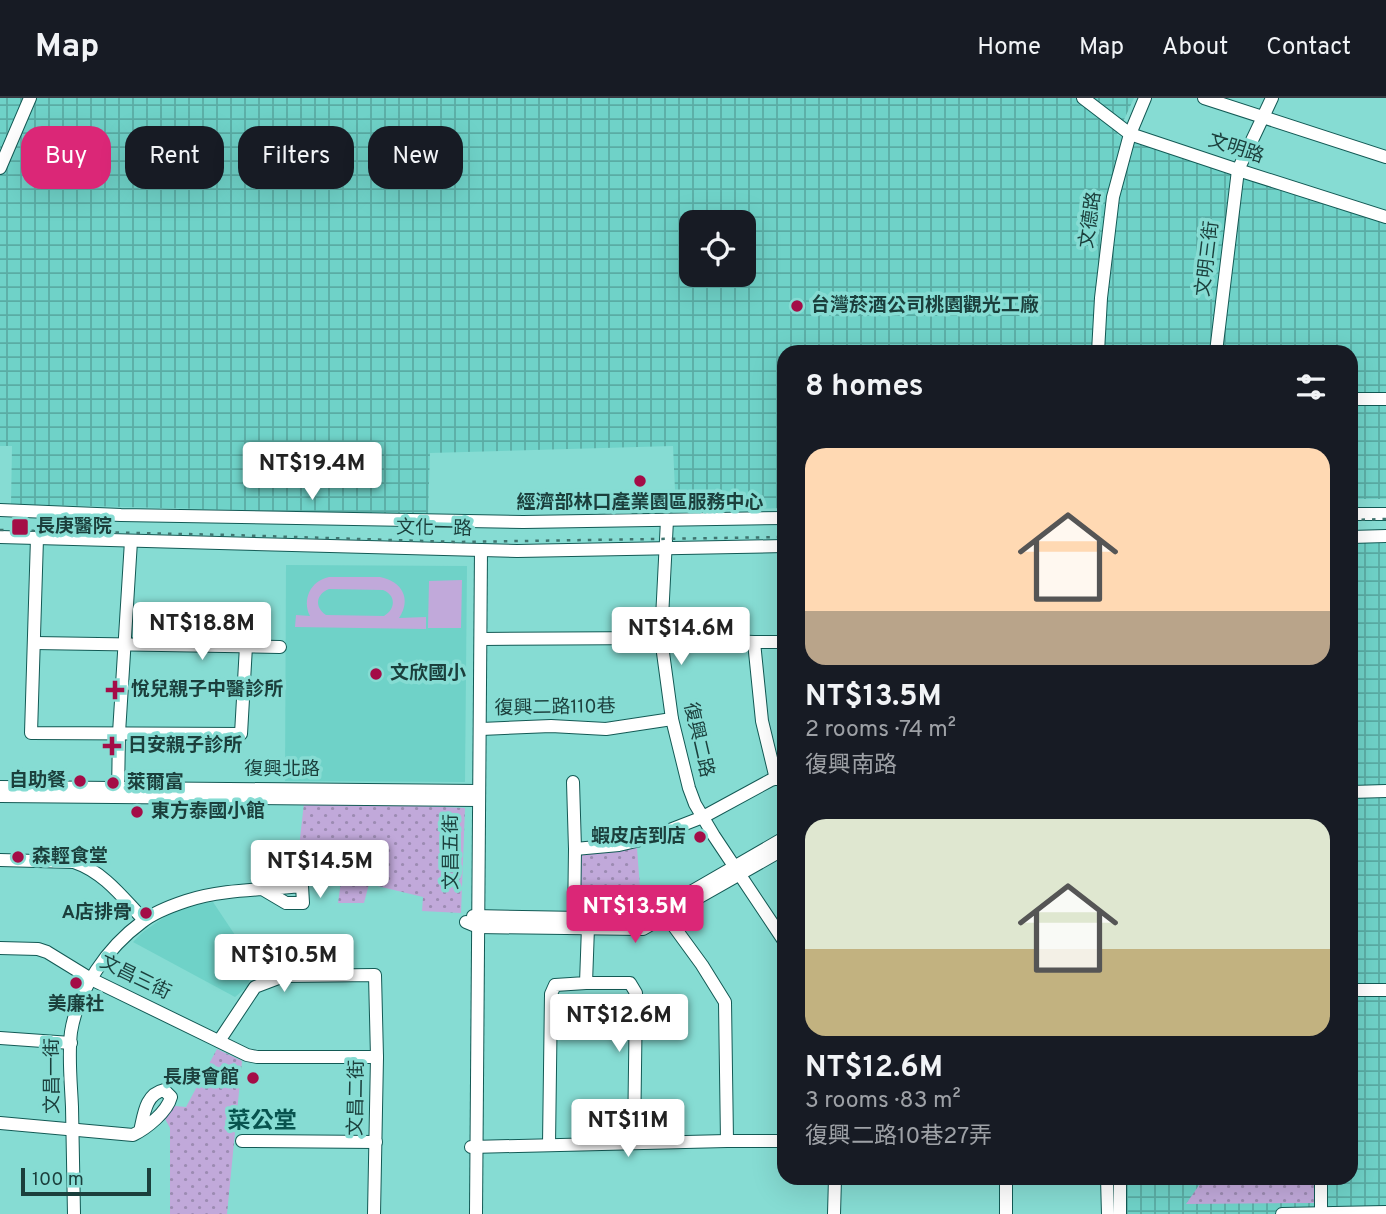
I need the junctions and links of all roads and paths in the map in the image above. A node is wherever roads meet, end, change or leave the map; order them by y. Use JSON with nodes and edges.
{"nodes":[{"id":1,"x":30,"y":98,"type":"edge"},
{"id":2,"x":1083,"y":98,"type":"edge"},
{"id":3,"x":1145,"y":98,"type":"edge"},
{"id":4,"x":1207,"y":98,"type":"edge"},
{"id":5,"x":1272,"y":98,"type":"edge"},
{"id":6,"x":1263,"y":117,"type":"junction"},
{"id":7,"x":1130,"y":134,"type":"junction"},
{"id":8,"x":1386,"y":157,"type":"edge"},
{"id":9,"x":0,"y":168,"type":"edge"},
{"id":10,"x":1238,"y":170,"type":"junction"},
{"id":11,"x":1386,"y":216,"type":"edge"},
{"id":12,"x":1098,"y":345,"type":"edge"},
{"id":13,"x":1217,"y":345,"type":"edge"},
{"id":14,"x":1358,"y":399,"type":"edge"},
{"id":15,"x":1386,"y":399,"type":"edge"},
{"id":16,"x":0,"y":510,"type":"edge"},
{"id":17,"x":1358,"y":514,"type":"edge"},
{"id":18,"x":1386,"y":514,"type":"edge"},
{"id":19,"x":777,"y":518,"type":"edge"},
{"id":20,"x":667,"y":520,"type":"junction"},
{"id":21,"x":1386,"y":536,"type":"edge"},
{"id":22,"x":0,"y":537,"type":"edge"},
{"id":23,"x":1358,"y":537,"type":"edge"},
{"id":24,"x":37,"y":538,"type":"junction"},
{"id":25,"x":131,"y":541,"type":"junction"},
{"id":26,"x":777,"y":546,"type":"edge"},
{"id":27,"x":666,"y":548,"type":"junction"},
{"id":28,"x":481,"y":550,"type":"junction"},
{"id":29,"x":661,"y":638,"type":"junction"},
{"id":30,"x":481,"y":639,"type":"junction"},
{"id":31,"x":754,"y":642,"type":"junction"},
{"id":32,"x":777,"y":642,"type":"edge"},
{"id":33,"x":35,"y":643,"type":"junction"},
{"id":34,"x":125,"y":644,"type":"junction"},
{"id":35,"x":246,"y":646,"type":"junction"},
{"id":36,"x":280,"y":648,"type":"dead end"},
{"id":37,"x":672,"y":719,"type":"junction"},
{"id":38,"x":481,"y":729,"type":"junction"},
{"id":39,"x":119,"y":733,"type":"junction"},
{"id":40,"x":777,"y":768,"type":"edge"},
{"id":41,"x":777,"y":779,"type":"edge"},
{"id":42,"x":573,"y":782,"type":"dead end"},
{"id":43,"x":0,"y":787,"type":"edge"},
{"id":44,"x":1386,"y":791,"type":"edge"},
{"id":45,"x":72,"y":792,"type":"junction"},
{"id":46,"x":1358,"y":792,"type":"edge"},
{"id":47,"x":117,"y":793,"type":"junction"},
{"id":48,"x":0,"y":796,"type":"edge"},
{"id":49,"x":476,"y":797,"type":"junction"},
{"id":50,"x":703,"y":817,"type":"junction"},
{"id":51,"x":777,"y":844,"type":"edge"},
{"id":52,"x":575,"y":849,"type":"junction"},
{"id":53,"x":777,"y":851,"type":"edge"},
{"id":54,"x":765,"y":854,"type":"junction"},
{"id":55,"x":0,"y":860,"type":"edge"},
{"id":56,"x":737,"y":870,"type":"junction"},
{"id":57,"x":264,"y":890,"type":"dead end"},
{"id":58,"x":667,"y":917,"type":"junction"},
{"id":59,"x":144,"y":920,"type":"junction"},
{"id":60,"x":473,"y":921,"type":"junction"},
{"id":61,"x":574,"y":922,"type":"junction"},
{"id":62,"x":588,"y":927,"type":"junction"},
{"id":63,"x":777,"y":930,"type":"edge"},
{"id":64,"x":0,"y":948,"type":"edge"},
{"id":65,"x":90,"y":979,"type":"junction"},
{"id":66,"x":586,"y":983,"type":"junction"},
{"id":67,"x":1358,"y":990,"type":"edge"},
{"id":68,"x":1386,"y":990,"type":"edge"},
{"id":69,"x":0,"y":1038,"type":"edge"},
{"id":70,"x":219,"y":1041,"type":"junction"},
{"id":71,"x":71,"y":1043,"type":"junction"},
{"id":72,"x":377,"y":1056,"type":"junction"},
{"id":73,"x":0,"y":1123,"type":"edge"},
{"id":74,"x":73,"y":1130,"type":"junction"},
{"id":75,"x":140,"y":1131,"type":"dead end"},
{"id":76,"x":727,"y":1140,"type":"junction"},
{"id":77,"x":242,"y":1141,"type":"dead end"},
{"id":78,"x":777,"y":1141,"type":"edge"},
{"id":79,"x":376,"y":1142,"type":"junction"},
{"id":80,"x":634,"y":1143,"type":"junction"},
{"id":81,"x":549,"y":1145,"type":"junction"},
{"id":82,"x":474,"y":1147,"type":"junction"},
{"id":83,"x":835,"y":1185,"type":"edge"},
{"id":84,"x":1006,"y":1185,"type":"edge"},
{"id":85,"x":1107,"y":1185,"type":"edge"},
{"id":86,"x":1120,"y":1185,"type":"edge"},
{"id":87,"x":1321,"y":1185,"type":"edge"},
{"id":88,"x":1386,"y":1212,"type":"edge"},
{"id":89,"x":1321,"y":1213,"type":"edge"},
{"id":90,"x":74,"y":1214,"type":"edge"},
{"id":91,"x":374,"y":1214,"type":"edge"},
{"id":92,"x":469,"y":1214,"type":"edge"},
{"id":93,"x":476,"y":1214,"type":"edge"},
{"id":94,"x":834,"y":1214,"type":"edge"},
{"id":95,"x":1006,"y":1214,"type":"edge"},
{"id":96,"x":1108,"y":1214,"type":"edge"},
{"id":97,"x":1121,"y":1214,"type":"edge"},
{"id":98,"x":1282,"y":1214,"type":"edge"}],
"edges":[{"from":1,"to":9,"type":"street"},
{"from":2,"to":7,"type":"street","name":"文明路"},
{"from":3,"to":7,"type":"street","name":"文德路"},
{"from":4,"to":6,"type":"street"},
{"from":5,"to":6,"type":"street","name":"文明三街"},
{"from":6,"to":8,"type":"street"},
{"from":6,"to":10,"type":"street","name":"文明三街"},
{"from":7,"to":10,"type":"street","name":"文明路"},
{"from":7,"to":12,"type":"street","name":"文德路"},
{"from":10,"to":11,"type":"street","name":"文明路"},
{"from":10,"to":13,"type":"street","name":"文明三街"},
{"from":14,"to":15,"type":"street"},
{"from":16,"to":20,"type":"street","name":"文化一路"},
{"from":17,"to":18,"type":"street"},
{"from":19,"to":20,"type":"street","name":"文化一路"},
{"from":20,"to":27,"type":"street","name":"復興二路"},
{"from":21,"to":23,"type":"street"},
{"from":22,"to":24,"type":"street","name":"文化一路"},
{"from":24,"to":25,"type":"street","name":"文化一路"},
{"from":24,"to":33,"type":"street"},
{"from":25,"to":28,"type":"street","name":"文化一路"},
{"from":25,"to":34,"type":"street"},
{"from":26,"to":27,"type":"street","name":"文化一路"},
{"from":27,"to":28,"type":"street","name":"文化一路"},
{"from":27,"to":29,"type":"street","name":"復興二路"},
{"from":28,"to":30,"type":"street","name":"文昌五街"},
{"from":29,"to":30,"type":"street"},
{"from":29,"to":31,"type":"street"},
{"from":29,"to":37,"type":"street","name":"復興二路"},
{"from":30,"to":38,"type":"street","name":"文昌五街"},
{"from":31,"to":32,"type":"street"},
{"from":31,"to":40,"type":"street"},
{"from":33,"to":34,"type":"street"},
{"from":33,"to":39,"type":"street"},
{"from":34,"to":35,"type":"street"},
{"from":34,"to":39,"type":"street"},
{"from":35,"to":36,"type":"street"},
{"from":35,"to":39,"type":"street"},
{"from":37,"to":38,"type":"street","name":"復興二路110巷"},
{"from":37,"to":50,"type":"street","name":"復興二路"},
{"from":38,"to":49,"type":"street","name":"文昌五街"},
{"from":39,"to":47,"type":"street"},
{"from":41,"to":50,"type":"street"},
{"from":42,"to":52,"type":"street"},
{"from":43,"to":45,"type":"street","name":"復興北路"},
{"from":44,"to":46,"type":"street"},
{"from":45,"to":47,"type":"street","name":"復興北路"},
{"from":45,"to":48,"type":"street","name":"復興北路"},
{"from":47,"to":49,"type":"street","name":"復興北路"},
{"from":49,"to":60,"type":"street","name":"文昌五街"},
{"from":50,"to":52,"type":"street"},
{"from":50,"to":56,"type":"street","name":"復興二路"},
{"from":51,"to":54,"type":"street"},
{"from":52,"to":61,"type":"street"},
{"from":53,"to":54,"type":"street"},
{"from":54,"to":56,"type":"street"},
{"from":55,"to":59,"type":"street"},
{"from":56,"to":58,"type":"street"},
{"from":56,"to":61,"type":"street"},
{"from":56,"to":63,"type":"street","name":"復興二路"},
{"from":57,"to":59,"type":"street","name":"文昌一街"},
{"from":58,"to":62,"type":"street"},
{"from":58,"to":76,"type":"street"},
{"from":59,"to":65,"type":"street","name":"文昌一街"},
{"from":60,"to":61,"type":"street"},
{"from":60,"to":82,"type":"street","name":"文昌五街"},
{"from":61,"to":62,"type":"street"},
{"from":62,"to":66,"type":"street"},
{"from":64,"to":65,"type":"street","name":"文昌三街"},
{"from":65,"to":70,"type":"street","name":"文昌三街"},
{"from":65,"to":71,"type":"street","name":"文昌一街"},
{"from":66,"to":80,"type":"street"},
{"from":66,"to":81,"type":"street"},
{"from":67,"to":68,"type":"street"},
{"from":69,"to":71,"type":"street"},
{"from":70,"to":72,"type":"street","name":"文昌三街"},
{"from":70,"to":72,"type":"street","name":"文昌二街"},
{"from":71,"to":74,"type":"street","name":"文昌一街"},
{"from":72,"to":79,"type":"street","name":"文昌二街"},
{"from":73,"to":74,"type":"street"},
{"from":74,"to":75,"type":"street"},
{"from":74,"to":90,"type":"street","name":"文昌一街"},
{"from":76,"to":78,"type":"street"},
{"from":76,"to":80,"type":"street"},
{"from":77,"to":79,"type":"street"},
{"from":79,"to":91,"type":"street","name":"文昌二街"},
{"from":80,"to":81,"type":"street"},
{"from":81,"to":82,"type":"street"},
{"from":82,"to":92,"type":"street","name":"文昌五街"},
{"from":82,"to":93,"type":"street","name":"文昌五街"},
{"from":83,"to":94,"type":"street"},
{"from":84,"to":95,"type":"street"},
{"from":85,"to":96,"type":"street"},
{"from":86,"to":97,"type":"street"},
{"from":87,"to":89,"type":"street"},
{"from":88,"to":89,"type":"street"},
{"from":89,"to":98,"type":"street"}]}
